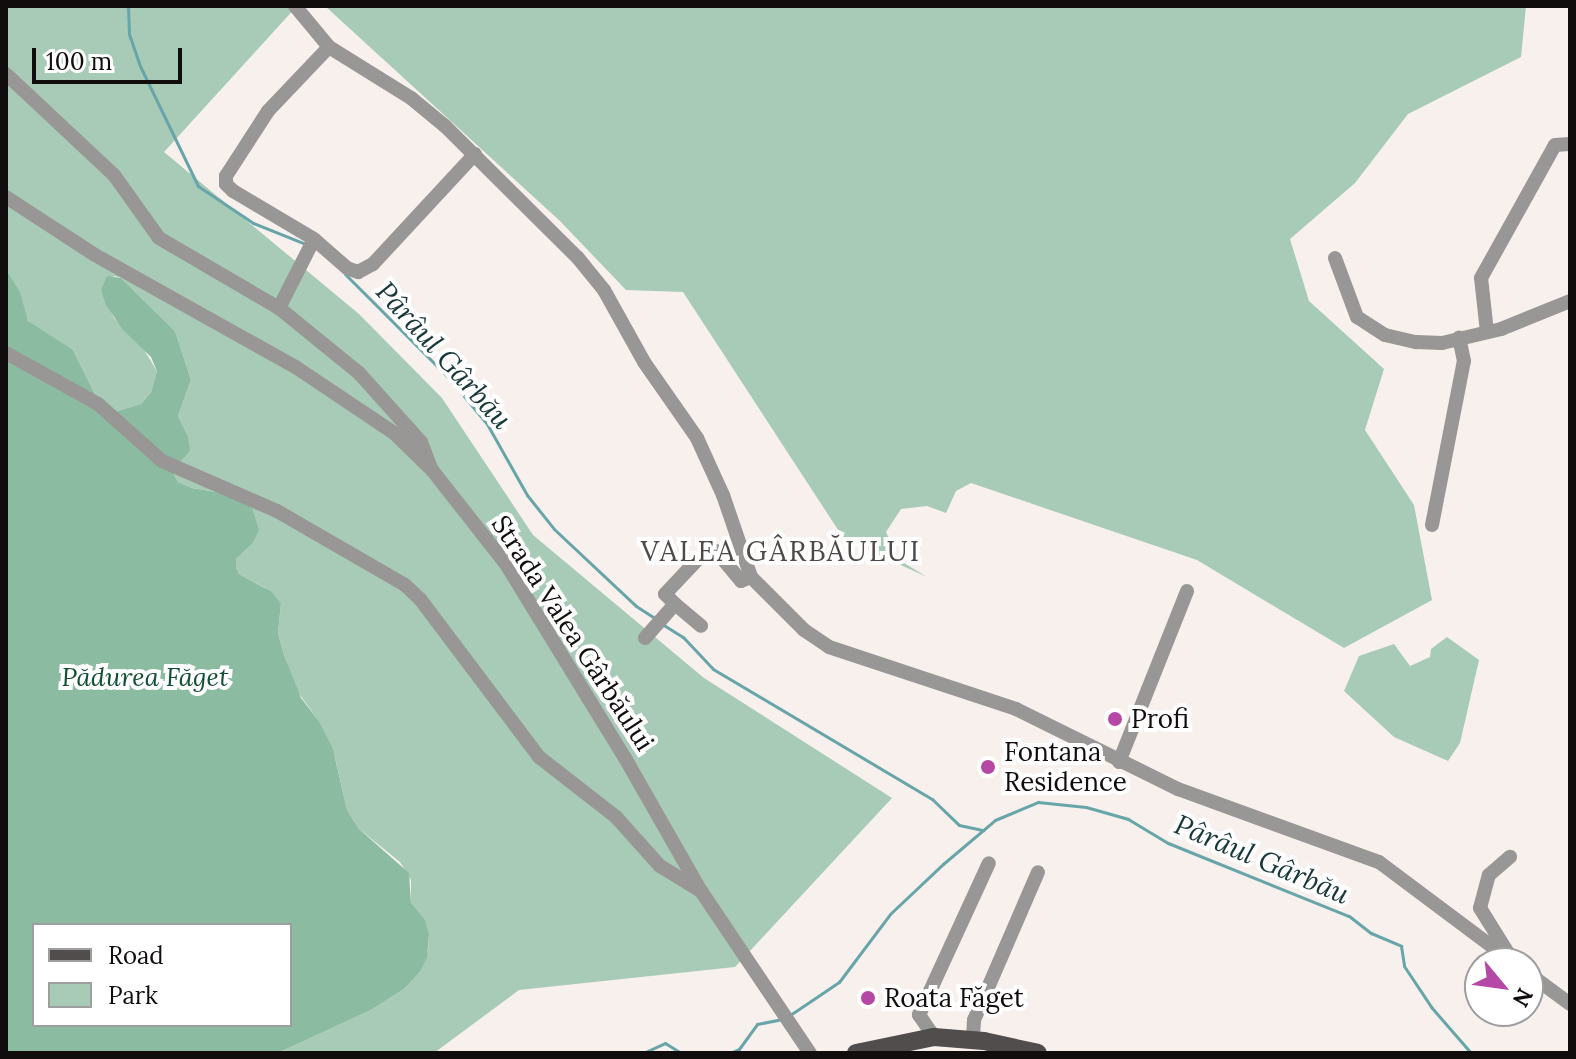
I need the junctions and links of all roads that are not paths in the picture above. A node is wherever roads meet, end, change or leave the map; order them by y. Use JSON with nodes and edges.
{"nodes":[{"id":1,"x":295,"y":6,"type":"edge"},
{"id":2,"x":329,"y":47,"type":"junction"},
{"id":3,"x":6,"y":74,"type":"edge"},
{"id":4,"x":1570,"y":144,"type":"edge"},
{"id":5,"x":475,"y":154,"type":"junction"},
{"id":6,"x":6,"y":197,"type":"edge"},
{"id":7,"x":313,"y":245,"type":"junction"},
{"id":8,"x":1335,"y":258,"type":"dead end"},
{"id":9,"x":1570,"y":301,"type":"edge"},
{"id":10,"x":279,"y":308,"type":"junction"},
{"id":11,"x":1487,"y":332,"type":"junction"},
{"id":12,"x":1459,"y":338,"type":"junction"},
{"id":13,"x":6,"y":353,"type":"edge"},
{"id":14,"x":432,"y":470,"type":"junction"},
{"id":15,"x":1432,"y":525,"type":"dead end"},
{"id":16,"x":751,"y":577,"type":"junction"},
{"id":17,"x":1187,"y":591,"type":"dead end"},
{"id":18,"x":675,"y":604,"type":"junction"},
{"id":19,"x":701,"y":626,"type":"dead end"},
{"id":20,"x":655,"y":627,"type":"dead end"},
{"id":21,"x":1119,"y":762,"type":"junction"},
{"id":22,"x":1510,"y":857,"type":"dead end"},
{"id":23,"x":989,"y":863,"type":"dead end"},
{"id":24,"x":1038,"y":872,"type":"dead end"},
{"id":25,"x":701,"y":891,"type":"junction"},
{"id":26,"x":1493,"y":947,"type":"edge"},
{"id":27,"x":1504,"y":947,"type":"edge"},
{"id":28,"x":1544,"y":985,"type":"edge"},
{"id":29,"x":1570,"y":1004,"type":"edge"},
{"id":30,"x":934,"y":1037,"type":"junction"},
{"id":31,"x":973,"y":1039,"type":"junction"},
{"id":32,"x":810,"y":1053,"type":"edge"},
{"id":33,"x":856,"y":1053,"type":"edge"},
{"id":34,"x":1038,"y":1053,"type":"edge"}],
"edges":[{"from":1,"to":2,"type":"street"},
{"from":2,"to":5,"type":"street"},
{"from":2,"to":7,"type":"street"},
{"from":3,"to":10,"type":"street"},
{"from":4,"to":11,"type":"street"},
{"from":5,"to":7,"type":"street"},
{"from":5,"to":16,"type":"street"},
{"from":6,"to":14,"type":"street","name":"Strada Valea Gârbăului"},
{"from":7,"to":10,"type":"street"},
{"from":8,"to":12,"type":"street"},
{"from":9,"to":11,"type":"street"},
{"from":10,"to":14,"type":"street"},
{"from":11,"to":12,"type":"street"},
{"from":12,"to":15,"type":"street"},
{"from":13,"to":25,"type":"street"},
{"from":14,"to":25,"type":"street","name":"Strada Valea Gârbăului"},
{"from":16,"to":18,"type":"street"},
{"from":16,"to":21,"type":"street"},
{"from":17,"to":21,"type":"street"},
{"from":18,"to":19,"type":"street"},
{"from":18,"to":20,"type":"street"},
{"from":21,"to":26,"type":"street"},
{"from":22,"to":27,"type":"street"},
{"from":23,"to":30,"type":"street"},
{"from":24,"to":31,"type":"street"},
{"from":25,"to":32,"type":"street","name":"Strada Valea Gârbăului"},
{"from":28,"to":29,"type":"street"},
{"from":30,"to":31,"type":"main road"},
{"from":30,"to":33,"type":"main road"},
{"from":31,"to":34,"type":"main road"}]}
